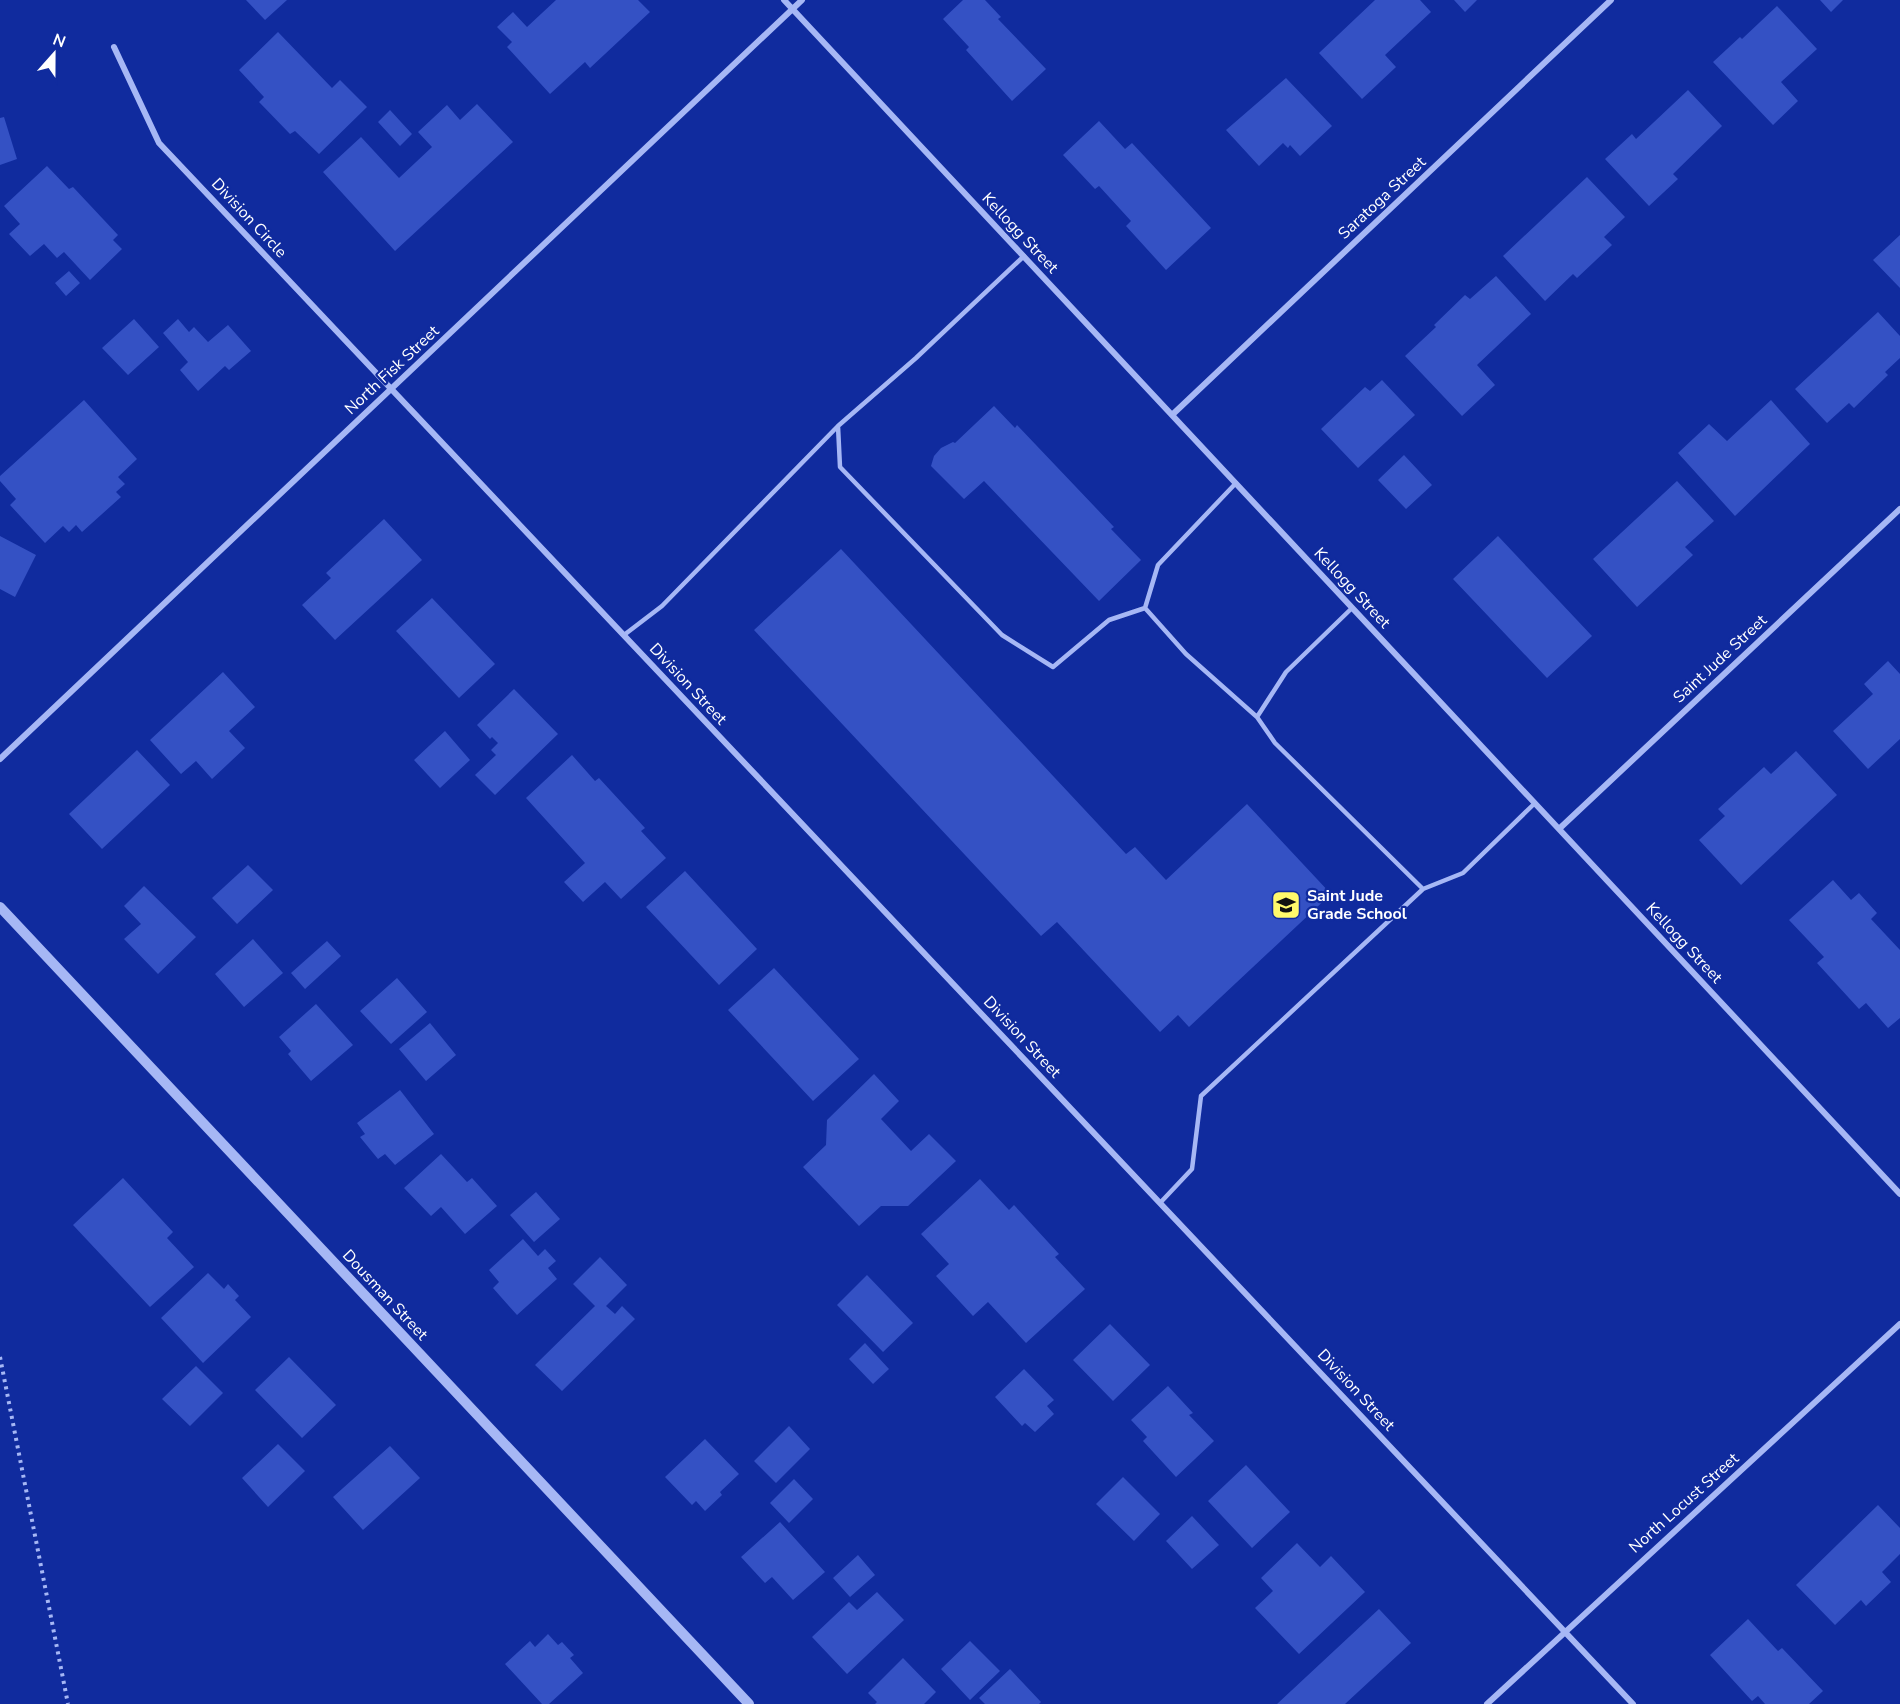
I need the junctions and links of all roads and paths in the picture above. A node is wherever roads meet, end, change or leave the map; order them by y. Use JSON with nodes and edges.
{"nodes":[{"id":1,"x":784,"y":0,"type":"edge"},
{"id":2,"x":802,"y":0,"type":"edge"},
{"id":3,"x":1611,"y":0,"type":"edge"},
{"id":4,"x":792,"y":9,"type":"junction"},
{"id":5,"x":114,"y":47,"type":"dead end"},
{"id":6,"x":1023,"y":256,"type":"junction"},
{"id":7,"x":391,"y":389,"type":"junction"},
{"id":8,"x":1172,"y":415,"type":"junction"},
{"id":9,"x":838,"y":426,"type":"junction"},
{"id":10,"x":1236,"y":483,"type":"junction"},
{"id":11,"x":1900,"y":508,"type":"edge"},
{"id":12,"x":1145,"y":608,"type":"junction"},
{"id":13,"x":1352,"y":608,"type":"junction"},
{"id":14,"x":624,"y":635,"type":"junction"},
{"id":15,"x":1257,"y":717,"type":"junction"},
{"id":16,"x":0,"y":759,"type":"edge"},
{"id":17,"x":1534,"y":803,"type":"junction"},
{"id":18,"x":1559,"y":829,"type":"junction"},
{"id":19,"x":1423,"y":889,"type":"junction"},
{"id":20,"x":0,"y":907,"type":"edge"},
{"id":21,"x":1900,"y":1194,"type":"edge"},
{"id":22,"x":1160,"y":1203,"type":"junction"},
{"id":23,"x":1900,"y":1324,"type":"edge"},
{"id":24,"x":0,"y":1357,"type":"edge"},
{"id":25,"x":1564,"y":1631,"type":"junction"},
{"id":26,"x":68,"y":1704,"type":"edge"},
{"id":27,"x":749,"y":1704,"type":"edge"},
{"id":28,"x":1487,"y":1704,"type":"edge"},
{"id":29,"x":1633,"y":1704,"type":"edge"}],
"edges":[{"from":1,"to":4,"type":"street","name":"Kellogg Street"},
{"from":2,"to":4,"type":"street","name":"North Fisk Street"},
{"from":3,"to":8,"type":"street","name":"Saratoga Street"},
{"from":4,"to":6,"type":"street","name":"Kellogg Street"},
{"from":4,"to":7,"type":"street","name":"North Fisk Street"},
{"from":5,"to":7,"type":"street","name":"Division Circle"},
{"from":6,"to":8,"type":"street","name":"Kellogg Street"},
{"from":6,"to":9,"type":"lane"},
{"from":7,"to":14,"type":"street","name":"Division Street"},
{"from":7,"to":16,"type":"street","name":"North Fisk Street"},
{"from":8,"to":10,"type":"street","name":"Kellogg Street"},
{"from":9,"to":12,"type":"lane"},
{"from":9,"to":14,"type":"lane"},
{"from":10,"to":12,"type":"lane"},
{"from":10,"to":13,"type":"street","name":"Kellogg Street"},
{"from":11,"to":18,"type":"street","name":"Saint Jude Street"},
{"from":12,"to":15,"type":"lane"},
{"from":13,"to":15,"type":"lane"},
{"from":13,"to":17,"type":"street","name":"Kellogg Street"},
{"from":14,"to":22,"type":"street","name":"Division Street"},
{"from":15,"to":19,"type":"lane"},
{"from":17,"to":18,"type":"street","name":"Kellogg Street"},
{"from":17,"to":19,"type":"lane"},
{"from":18,"to":21,"type":"street","name":"Kellogg Street"},
{"from":19,"to":22,"type":"lane"},
{"from":20,"to":27,"type":"street","name":"Dousman Street"},
{"from":22,"to":25,"type":"street","name":"Division Street"},
{"from":23,"to":25,"type":"street","name":"North Locust Street"},
{"from":24,"to":26,"type":"path"},
{"from":25,"to":28,"type":"street","name":"North Locust Street"},
{"from":25,"to":29,"type":"street","name":"Division Street"}]}
